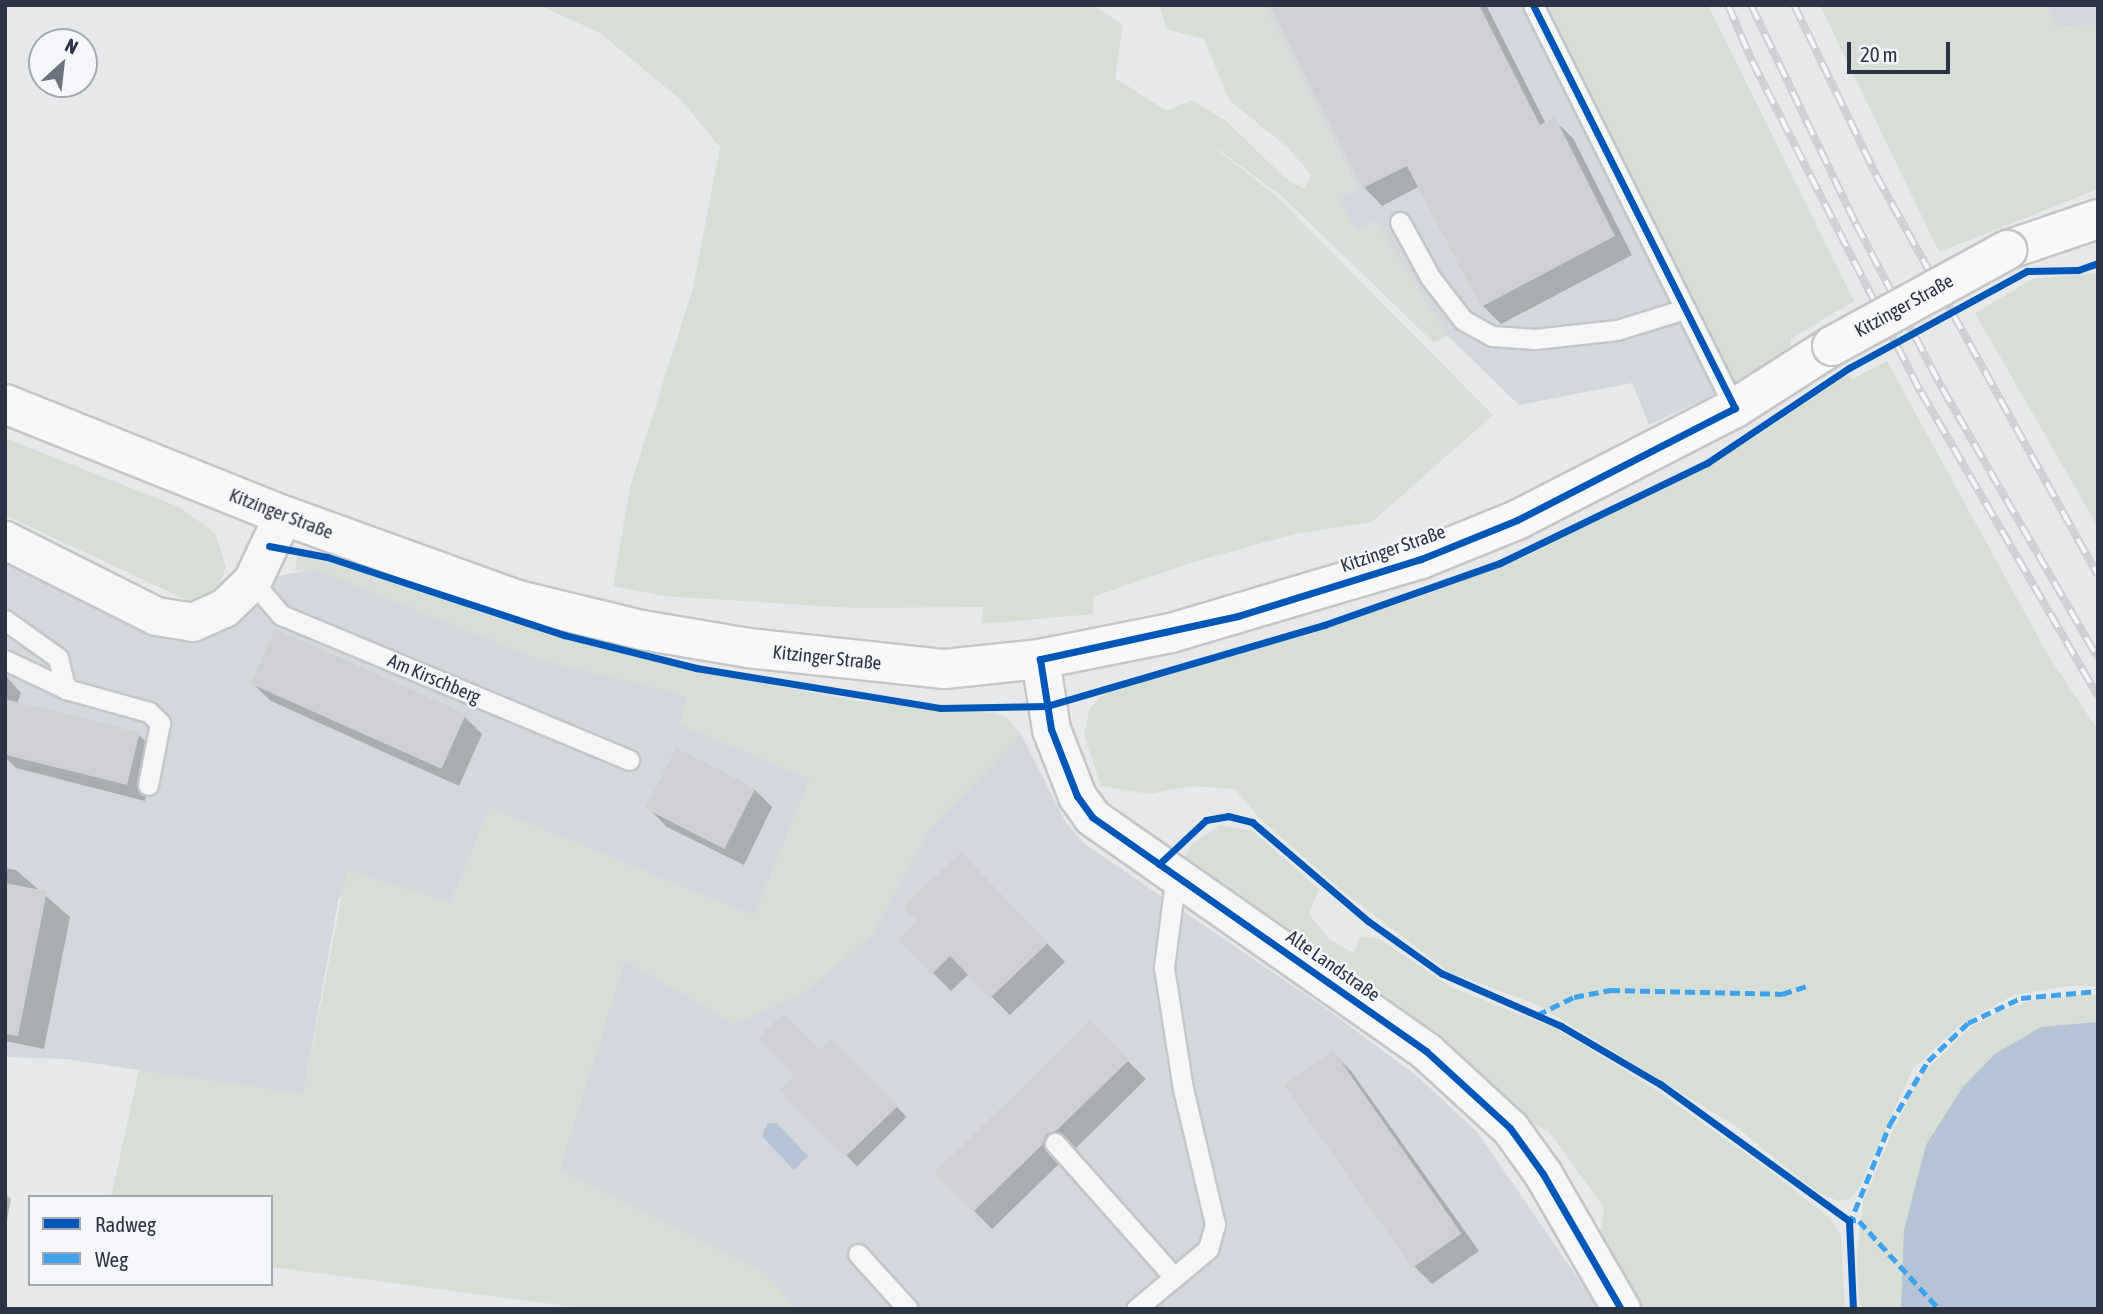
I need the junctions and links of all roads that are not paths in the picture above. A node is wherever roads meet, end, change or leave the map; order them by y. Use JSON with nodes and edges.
{"nodes":[{"id":1,"x":1533,"y":5,"type":"edge"},
{"id":2,"x":2098,"y":219,"type":"edge"},
{"id":3,"x":1400,"y":222,"type":"dead end"},
{"id":4,"x":1685,"y":309,"type":"junction"},
{"id":5,"x":5,"y":404,"type":"edge"},
{"id":6,"x":1735,"y":408,"type":"junction"},
{"id":7,"x":283,"y":515,"type":"junction"},
{"id":8,"x":5,"y":540,"type":"edge"},
{"id":9,"x":252,"y":581,"type":"junction"},
{"id":10,"x":5,"y":620,"type":"edge"},
{"id":11,"x":1040,"y":659,"type":"junction"},
{"id":12,"x":5,"y":660,"type":"edge"},
{"id":13,"x":66,"y":689,"type":"junction"},
{"id":14,"x":629,"y":760,"type":"dead end"},
{"id":15,"x":148,"y":785,"type":"dead end"},
{"id":16,"x":1176,"y":875,"type":"junction"},
{"id":17,"x":1055,"y":1143,"type":"dead end"},
{"id":18,"x":858,"y":1254,"type":"dead end"},
{"id":19,"x":1174,"y":1277,"type":"junction"},
{"id":20,"x":908,"y":1309,"type":"edge"},
{"id":21,"x":1136,"y":1309,"type":"edge"},
{"id":22,"x":1621,"y":1309,"type":"edge"}],
"edges":[{"from":1,"to":4,"type":"lane"},
{"from":2,"to":6,"type":"street","name":"Kitzinger Straße","bridge":true},
{"from":3,"to":4,"type":"lane"},
{"from":4,"to":6,"type":"lane"},
{"from":5,"to":7,"type":"street","name":"Kitzinger Straße"},
{"from":6,"to":11,"type":"street","name":"Kitzinger Straße"},
{"from":7,"to":9,"type":"street"},
{"from":7,"to":11,"type":"street","name":"Kitzinger Straße"},
{"from":8,"to":9,"type":"street"},
{"from":9,"to":14,"type":"lane","name":"Am Kirschberg"},
{"from":10,"to":13,"type":"lane"},
{"from":11,"to":16,"type":"street","name":"Alte Landstraße"},
{"from":12,"to":13,"type":"lane"},
{"from":13,"to":15,"type":"lane"},
{"from":16,"to":19,"type":"lane"},
{"from":16,"to":22,"type":"street","name":"Alte Landstraße"},
{"from":17,"to":19,"type":"lane"},
{"from":18,"to":20,"type":"lane"},
{"from":19,"to":21,"type":"lane"}]}
